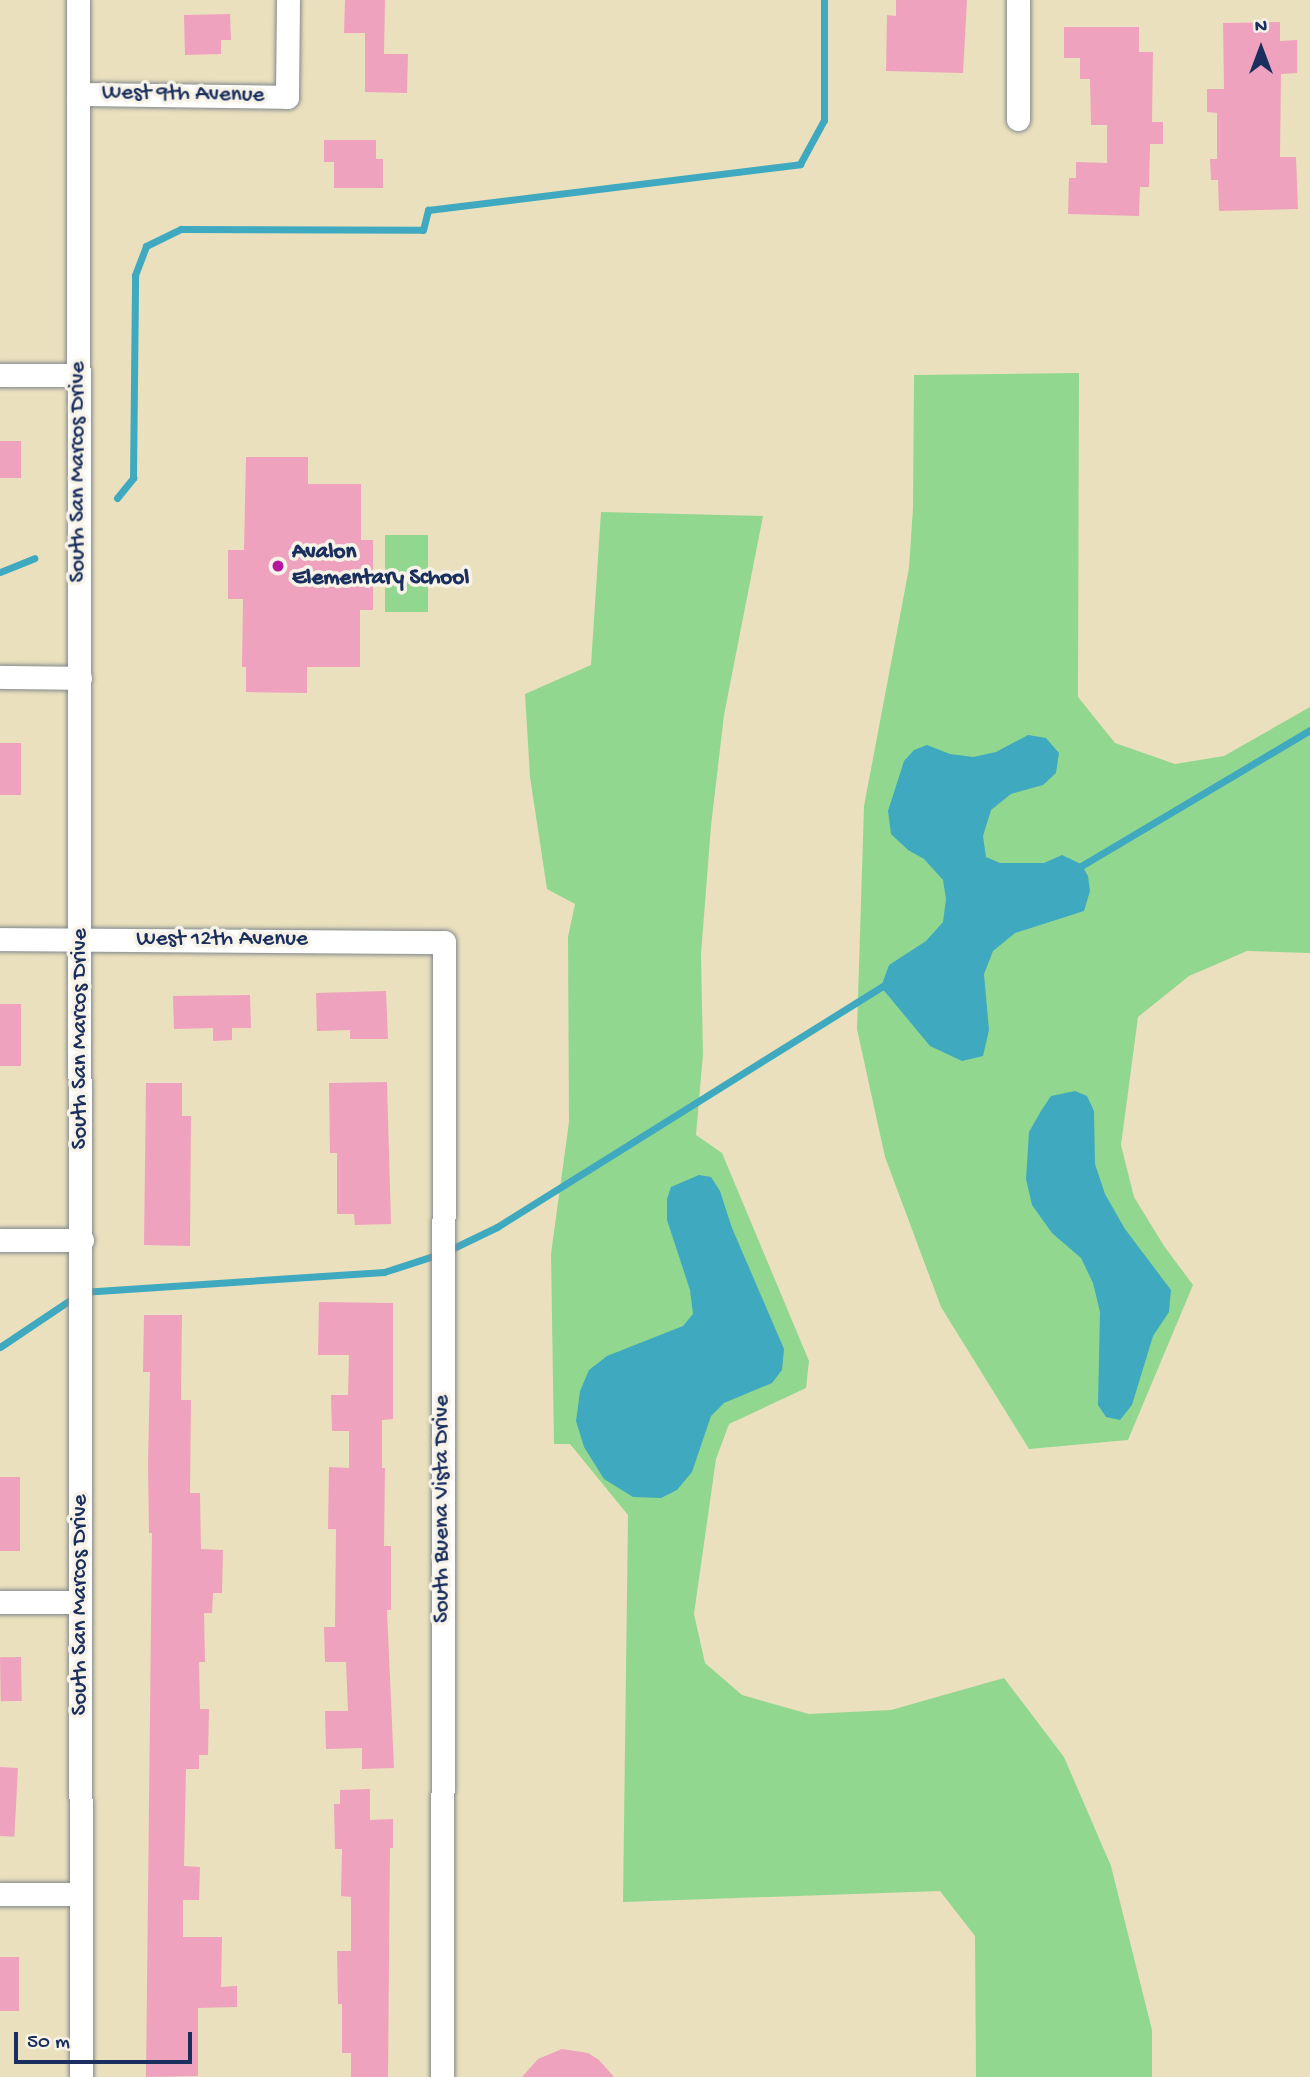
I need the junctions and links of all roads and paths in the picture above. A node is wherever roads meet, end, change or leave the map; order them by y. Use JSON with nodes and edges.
{"nodes":[{"id":1,"x":78,"y":0,"type":"edge"},
{"id":2,"x":288,"y":0,"type":"edge"},
{"id":3,"x":1018,"y":0,"type":"edge"},
{"id":4,"x":78,"y":94,"type":"junction"},
{"id":5,"x":1018,"y":119,"type":"dead end"},
{"id":6,"x":0,"y":375,"type":"edge"},
{"id":7,"x":79,"y":375,"type":"junction"},
{"id":8,"x":0,"y":677,"type":"edge"},
{"id":9,"x":80,"y":678,"type":"junction"},
{"id":10,"x":0,"y":939,"type":"edge"},
{"id":11,"x":80,"y":939,"type":"junction"},
{"id":12,"x":444,"y":942,"type":"joint"},
{"id":13,"x":0,"y":1240,"type":"edge"},
{"id":14,"x":82,"y":1240,"type":"junction"},
{"id":15,"x":0,"y":1602,"type":"edge"},
{"id":16,"x":80,"y":1602,"type":"junction"},
{"id":17,"x":0,"y":1894,"type":"edge"},
{"id":18,"x":80,"y":1894,"type":"junction"},
{"id":19,"x":81,"y":2077,"type":"edge"},
{"id":20,"x":442,"y":2077,"type":"edge"}],
"edges":[{"from":1,"to":4,"type":"street","name":"South San Marcos Drive"},
{"from":2,"to":4,"type":"street","name":"West 9th Avenue"},
{"from":3,"to":5,"type":"street"},
{"from":4,"to":7,"type":"street","name":"South San Marcos Drive"},
{"from":6,"to":7,"type":"street"},
{"from":7,"to":9,"type":"street","name":"South San Marcos Drive"},
{"from":8,"to":9,"type":"street"},
{"from":9,"to":11,"type":"street","name":"South San Marcos Drive"},
{"from":10,"to":11,"type":"street","name":"West 12th Avenue"},
{"from":11,"to":12,"type":"street","name":"West 12th Avenue"},
{"from":11,"to":14,"type":"street","name":"South San Marcos Drive"},
{"from":12,"to":20,"type":"street","name":"South Buena Vista Drive"},
{"from":13,"to":14,"type":"street"},
{"from":14,"to":16,"type":"street","name":"South San Marcos Drive"},
{"from":15,"to":16,"type":"street"},
{"from":16,"to":18,"type":"street","name":"South San Marcos Drive"},
{"from":17,"to":18,"type":"street"},
{"from":18,"to":19,"type":"street","name":"South San Marcos Drive"}]}
